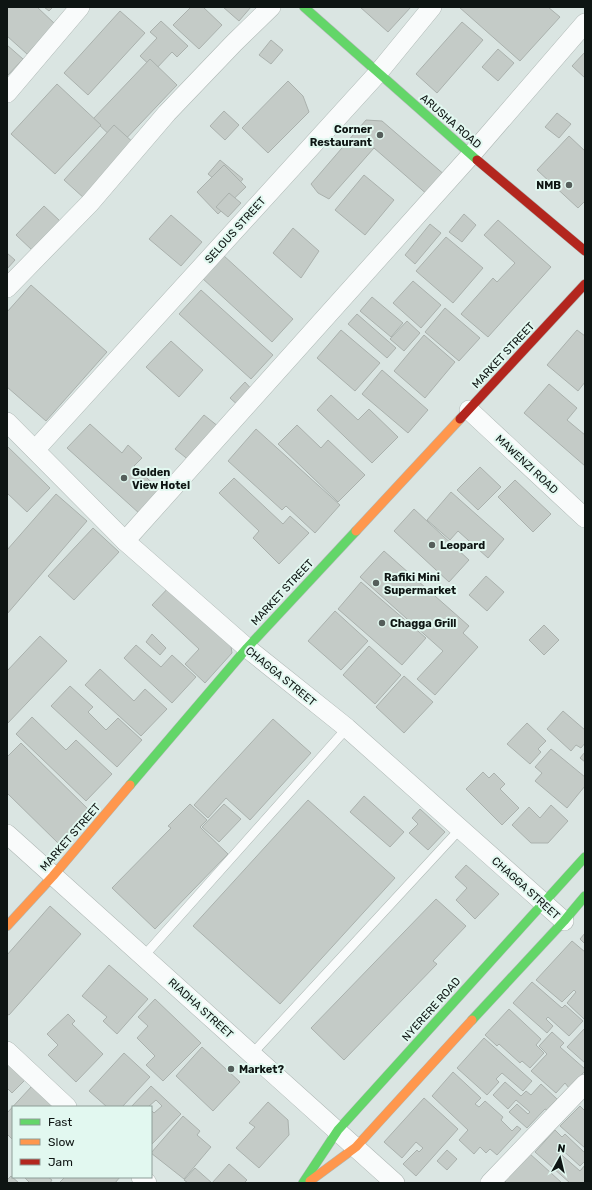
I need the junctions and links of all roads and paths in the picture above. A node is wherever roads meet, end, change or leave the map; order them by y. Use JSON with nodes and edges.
{"nodes":[{"id":1,"x":80,"y":7,"type":"edge"},
{"id":2,"x":272,"y":7,"type":"edge"},
{"id":3,"x":304,"y":7,"type":"edge"},
{"id":4,"x":432,"y":7,"type":"edge"},
{"id":5,"x":585,"y":23,"type":"edge"},
{"id":6,"x":378,"y":73,"type":"junction"},
{"id":7,"x":7,"y":93,"type":"edge"},
{"id":8,"x":471,"y":155,"type":"junction"},
{"id":9,"x":585,"y":251,"type":"edge"},
{"id":10,"x":585,"y":284,"type":"edge"},
{"id":11,"x":7,"y":288,"type":"edge"},
{"id":12,"x":469,"y":410,"type":"junction"},
{"id":13,"x":7,"y":422,"type":"edge"},
{"id":14,"x":35,"y":450,"type":"junction"},
{"id":15,"x":585,"y":518,"type":"edge"},
{"id":16,"x":125,"y":541,"type":"junction"},
{"id":17,"x":246,"y":648,"type":"junction"},
{"id":18,"x":347,"y":728,"type":"junction"},
{"id":19,"x":460,"y":829,"type":"junction"},
{"id":20,"x":7,"y":834,"type":"edge"},
{"id":21,"x":585,"y":857,"type":"edge"},
{"id":22,"x":53,"y":876,"type":"junction"},
{"id":23,"x":585,"y":896,"type":"edge"},
{"id":24,"x":543,"y":903,"type":"junction"},
{"id":25,"x":564,"y":921,"type":"junction"},
{"id":26,"x":7,"y":926,"type":"edge"},
{"id":27,"x":143,"y":957,"type":"junction"},
{"id":28,"x":7,"y":1051,"type":"edge"},
{"id":29,"x":252,"y":1054,"type":"junction"},
{"id":30,"x":585,"y":1084,"type":"edge"},
{"id":31,"x":66,"y":1106,"type":"edge"},
{"id":32,"x":338,"y":1130,"type":"junction"},
{"id":33,"x":356,"y":1147,"type":"junction"},
{"id":34,"x":303,"y":1183,"type":"edge"},
{"id":35,"x":307,"y":1183,"type":"edge"},
{"id":36,"x":395,"y":1183,"type":"edge"},
{"id":37,"x":490,"y":1183,"type":"edge"}],
"edges":[{"from":1,"to":7,"type":"street"},
{"from":2,"to":11,"type":"street"},
{"from":3,"to":6,"type":"main road","name":"ARUSHA ROAD"},
{"from":4,"to":6,"type":"street","name":"SELOUS STREET"},
{"from":5,"to":8,"type":"street"},
{"from":6,"to":8,"type":"main road","name":"ARUSHA ROAD"},
{"from":6,"to":14,"type":"street","name":"SELOUS STREET"},
{"from":8,"to":9,"type":"main road","name":"ARUSHA ROAD"},
{"from":8,"to":16,"type":"street"},
{"from":10,"to":12,"type":"main road","name":"MARKET STREET"},
{"from":12,"to":15,"type":"street","name":"MAWENZI ROAD"},
{"from":12,"to":17,"type":"main road","name":"MARKET STREET"},
{"from":13,"to":14,"type":"street","name":"CHAGGA STREET"},
{"from":14,"to":16,"type":"street","name":"CHAGGA STREET"},
{"from":16,"to":17,"type":"street","name":"CHAGGA STREET"},
{"from":17,"to":18,"type":"street","name":"CHAGGA STREET"},
{"from":17,"to":22,"type":"main road","name":"MARKET STREET"},
{"from":18,"to":19,"type":"street","name":"CHAGGA STREET"},
{"from":18,"to":27,"type":"lane"},
{"from":19,"to":24,"type":"street","name":"CHAGGA STREET"},
{"from":19,"to":29,"type":"lane"},
{"from":20,"to":22,"type":"street","name":"RIADHA STREET"},
{"from":21,"to":24,"type":"main road","name":"NYERERE ROAD"},
{"from":22,"to":26,"type":"main road","name":"MARKET STREET"},
{"from":22,"to":27,"type":"street","name":"RIADHA STREET"},
{"from":23,"to":25,"type":"main road"},
{"from":24,"to":25,"type":"street","name":"CHAGGA STREET"},
{"from":24,"to":32,"type":"main road","name":"NYERERE ROAD"},
{"from":25,"to":33,"type":"main road"},
{"from":27,"to":29,"type":"street","name":"RIADHA STREET"},
{"from":28,"to":31,"type":"street"},
{"from":29,"to":32,"type":"street","name":"RIADHA STREET"},
{"from":30,"to":37,"type":"street"},
{"from":32,"to":33,"type":"street","name":"RIADHA STREET"},
{"from":32,"to":34,"type":"main road","name":"NYERERE ROAD"},
{"from":33,"to":35,"type":"main road"},
{"from":33,"to":36,"type":"street","name":"RIADHA STREET"}]}
